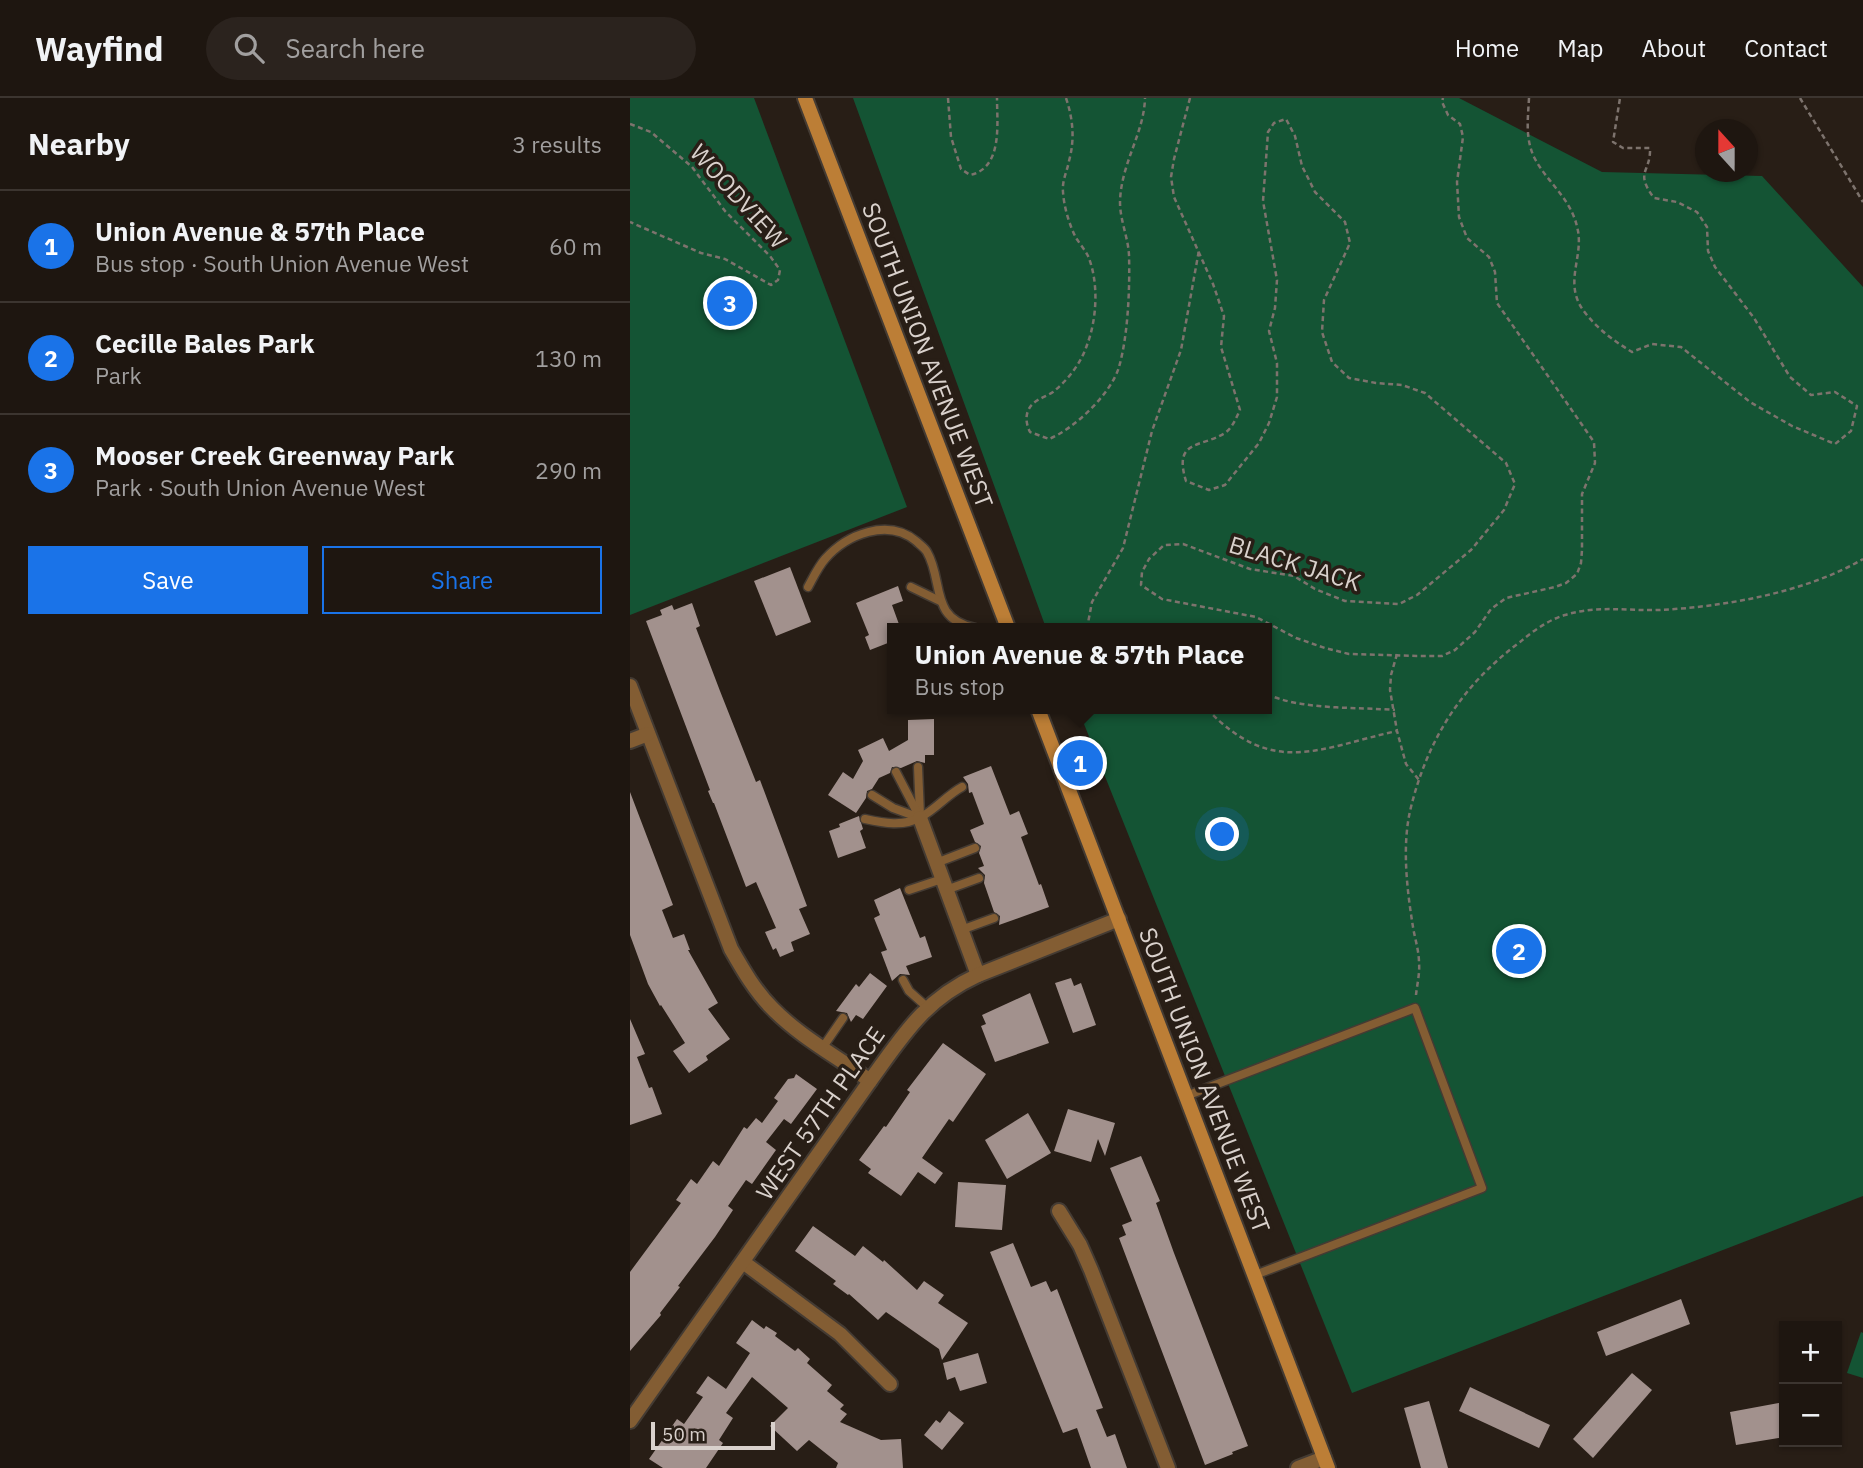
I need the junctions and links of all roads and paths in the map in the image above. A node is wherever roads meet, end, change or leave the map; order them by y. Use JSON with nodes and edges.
{"nodes":[{"id":1,"x":805,"y":98,"type":"edge"},
{"id":2,"x":948,"y":98,"type":"edge"},
{"id":3,"x":997,"y":98,"type":"edge"},
{"id":4,"x":1066,"y":98,"type":"edge"},
{"id":5,"x":1145,"y":98,"type":"edge"},
{"id":6,"x":1190,"y":98,"type":"edge"},
{"id":7,"x":1443,"y":98,"type":"edge"},
{"id":8,"x":1529,"y":98,"type":"edge"},
{"id":9,"x":1620,"y":98,"type":"edge"},
{"id":10,"x":1800,"y":98,"type":"edge"},
{"id":11,"x":630,"y":124,"type":"edge"},
{"id":12,"x":1863,"y":202,"type":"edge"},
{"id":13,"x":630,"y":222,"type":"edge"},
{"id":14,"x":1199,"y":250,"type":"junction"},
{"id":15,"x":1863,"y":559,"type":"edge"},
{"id":16,"x":808,"y":587,"type":"dead end"},
{"id":17,"x":911,"y":587,"type":"dead end"},
{"id":18,"x":940,"y":601,"type":"junction"},
{"id":19,"x":961,"y":623,"type":"edge"},
{"id":20,"x":1002,"y":623,"type":"edge"},
{"id":21,"x":1088,"y":623,"type":"edge"},
{"id":22,"x":1267,"y":623,"type":"edge"},
{"id":23,"x":1272,"y":626,"type":"edge"},
{"id":24,"x":1397,"y":654,"type":"junction"},
{"id":25,"x":630,"y":686,"type":"edge"},
{"id":26,"x":1272,"y":696,"type":"edge"},
{"id":27,"x":1395,"y":710,"type":"junction"},
{"id":28,"x":1040,"y":714,"type":"edge"},
{"id":29,"x":1212,"y":714,"type":"edge"},
{"id":30,"x":1397,"y":732,"type":"junction"},
{"id":31,"x":648,"y":734,"type":"junction"},
{"id":32,"x":630,"y":741,"type":"edge"},
{"id":33,"x":918,"y":767,"type":"dead end"},
{"id":34,"x":896,"y":772,"type":"dead end"},
{"id":35,"x":1420,"y":781,"type":"junction"},
{"id":36,"x":962,"y":787,"type":"dead end"},
{"id":37,"x":872,"y":795,"type":"dead end"},
{"id":38,"x":920,"y":818,"type":"junction"},
{"id":39,"x":865,"y":819,"type":"dead end"},
{"id":40,"x":975,"y":848,"type":"dead end"},
{"id":41,"x":936,"y":863,"type":"junction"},
{"id":42,"x":979,"y":878,"type":"dead end"},
{"id":43,"x":944,"y":884,"type":"junction"},
{"id":44,"x":909,"y":890,"type":"dead end"},
{"id":45,"x":994,"y":918,"type":"dead end"},
{"id":46,"x":1119,"y":919,"type":"junction"},
{"id":47,"x":961,"y":930,"type":"junction"},
{"id":48,"x":978,"y":975,"type":"junction"},
{"id":49,"x":903,"y":980,"type":"dead end"},
{"id":50,"x":927,"y":1007,"type":"junction"},
{"id":51,"x":1415,"y":1009,"type":"junction"},
{"id":52,"x":843,"y":1018,"type":"dead end"},
{"id":53,"x":823,"y":1047,"type":"junction"},
{"id":54,"x":870,"y":1081,"type":"junction"},
{"id":55,"x":1186,"y":1097,"type":"junction"},
{"id":56,"x":1059,"y":1211,"type":"dead end"},
{"id":57,"x":743,"y":1262,"type":"junction"},
{"id":58,"x":1255,"y":1275,"type":"junction"},
{"id":59,"x":890,"y":1384,"type":"dead end"},
{"id":60,"x":630,"y":1421,"type":"edge"},
{"id":61,"x":1326,"y":1463,"type":"edge"},
{"id":62,"x":1168,"y":1468,"type":"edge"},
{"id":63,"x":1298,"y":1468,"type":"edge"}],
"edges":[{"from":1,"to":20,"type":"street","name":"SOUTH UNION AVENUE WEST"},
{"from":2,"to":3,"type":"path"},
{"from":4,"to":5,"type":"path"},
{"from":6,"to":14,"type":"path","name":"BLACK JACK"},
{"from":7,"to":24,"type":"path","name":"BLACK JACK"},
{"from":8,"to":9,"type":"path"},
{"from":10,"to":12,"type":"path"},
{"from":11,"to":13,"type":"path","name":"WOODVIEW"},
{"from":14,"to":21,"type":"path"},
{"from":14,"to":22,"type":"path","name":"BLACK JACK"},
{"from":15,"to":35,"type":"path"},
{"from":16,"to":18,"type":"lane"},
{"from":17,"to":18,"type":"lane"},
{"from":18,"to":19,"type":"lane"},
{"from":23,"to":24,"type":"path","name":"BLACK JACK"},
{"from":24,"to":27,"type":"path"},
{"from":25,"to":31,"type":"street"},
{"from":26,"to":27,"type":"path"},
{"from":27,"to":30,"type":"path"},
{"from":28,"to":46,"type":"street","name":"SOUTH UNION AVENUE WEST"},
{"from":29,"to":30,"type":"path"},
{"from":30,"to":35,"type":"path"},
{"from":31,"to":32,"type":"street"},
{"from":31,"to":53,"type":"street"},
{"from":33,"to":38,"type":"lane"},
{"from":34,"to":38,"type":"lane"},
{"from":35,"to":51,"type":"path"},
{"from":36,"to":38,"type":"lane"},
{"from":37,"to":38,"type":"lane"},
{"from":38,"to":39,"type":"lane"},
{"from":38,"to":41,"type":"street"},
{"from":40,"to":41,"type":"lane"},
{"from":41,"to":43,"type":"street"},
{"from":42,"to":43,"type":"lane"},
{"from":43,"to":44,"type":"lane"},
{"from":43,"to":47,"type":"street"},
{"from":45,"to":47,"type":"lane"},
{"from":46,"to":48,"type":"street","name":"WEST 57TH PLACE"},
{"from":46,"to":55,"type":"street","name":"SOUTH UNION AVENUE WEST"},
{"from":47,"to":48,"type":"street"},
{"from":48,"to":50,"type":"street","name":"WEST 57TH PLACE"},
{"from":49,"to":50,"type":"lane"},
{"from":50,"to":54,"type":"street","name":"WEST 57TH PLACE"},
{"from":51,"to":55,"type":"lane"},
{"from":51,"to":58,"type":"lane"},
{"from":52,"to":53,"type":"lane"},
{"from":53,"to":54,"type":"street"},
{"from":54,"to":57,"type":"street","name":"WEST 57TH PLACE"},
{"from":55,"to":58,"type":"street","name":"SOUTH UNION AVENUE WEST"},
{"from":56,"to":62,"type":"street"},
{"from":57,"to":59,"type":"street"},
{"from":57,"to":60,"type":"street","name":"WEST 57TH PLACE"},
{"from":58,"to":61,"type":"street","name":"SOUTH UNION AVENUE WEST"},
{"from":61,"to":63,"type":"street"}]}
